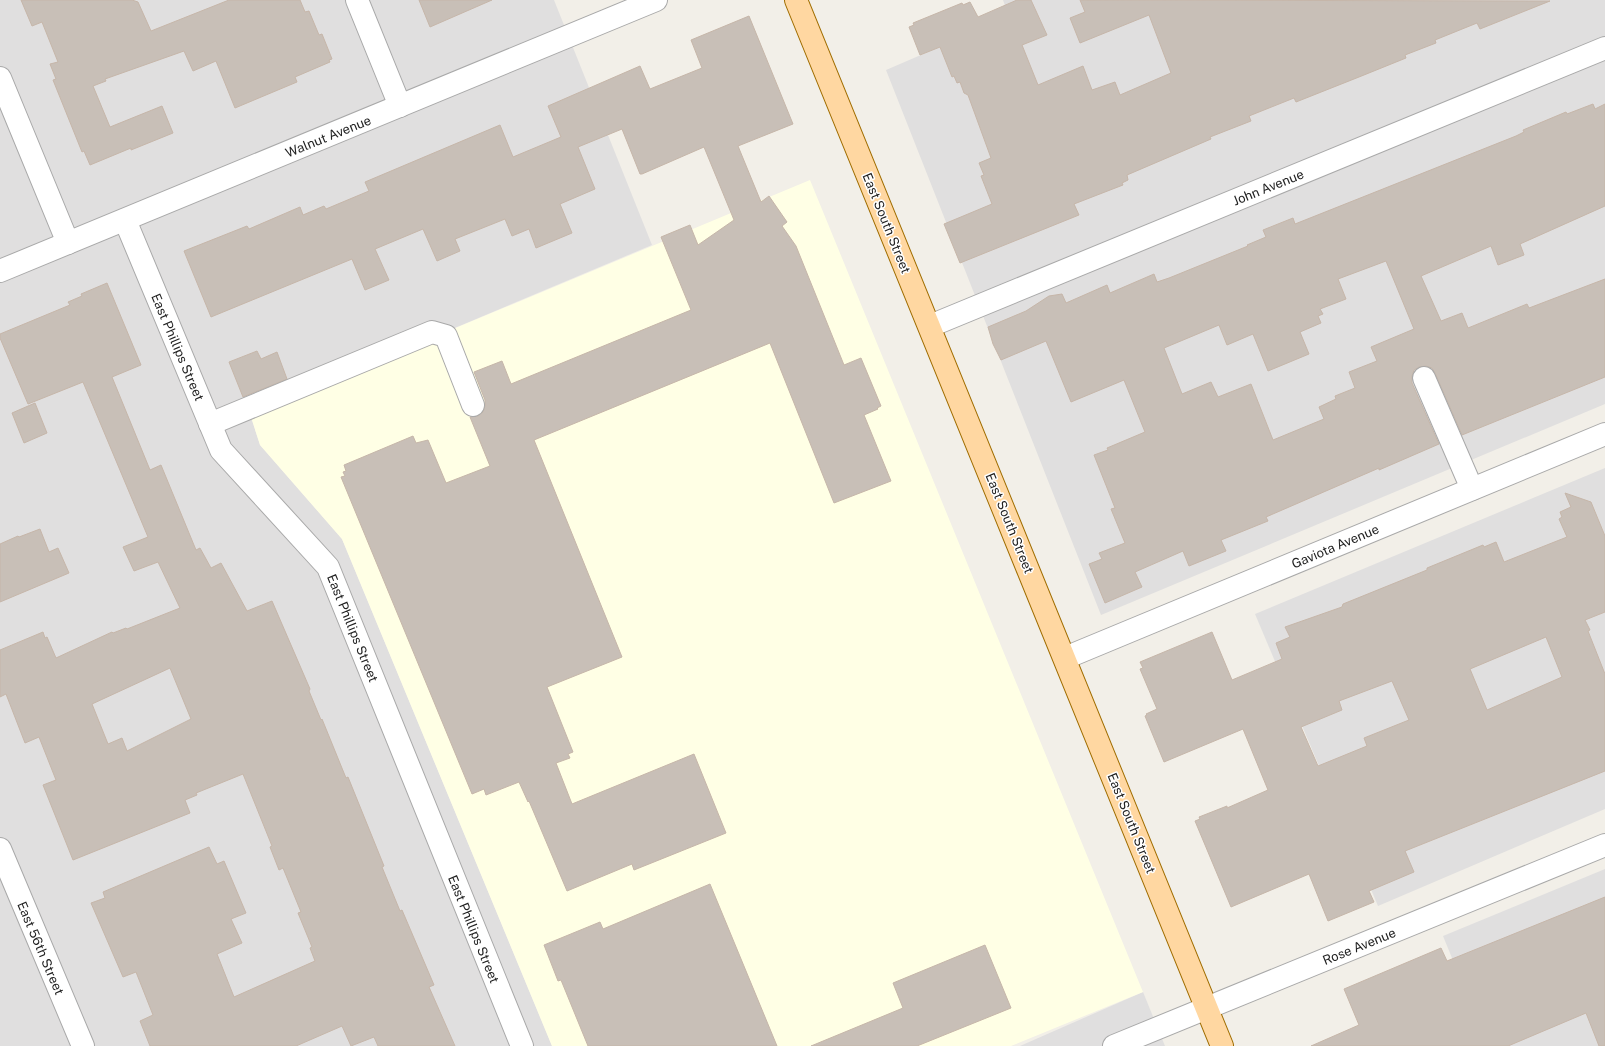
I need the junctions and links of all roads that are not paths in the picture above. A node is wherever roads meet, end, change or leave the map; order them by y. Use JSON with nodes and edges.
{"nodes":[{"id":1,"x":357,"y":0,"type":"edge"},
{"id":2,"x":656,"y":0,"type":"edge"},
{"id":3,"x":796,"y":0,"type":"edge"},
{"id":4,"x":1605,"y":48,"type":"edge"},
{"id":5,"x":0,"y":78,"type":"edge"},
{"id":6,"x":400,"y":106,"type":"junction"},
{"id":7,"x":125,"y":220,"type":"junction"},
{"id":8,"x":68,"y":243,"type":"junction"},
{"id":9,"x":0,"y":271,"type":"edge"},
{"id":10,"x":930,"y":326,"type":"junction"},
{"id":11,"x":1424,"y":378,"type":"dead end"},
{"id":12,"x":473,"y":405,"type":"dead end"},
{"id":13,"x":210,"y":424,"type":"junction"},
{"id":14,"x":1605,"y":434,"type":"edge"},
{"id":15,"x":1472,"y":489,"type":"junction"},
{"id":16,"x":1065,"y":658,"type":"junction"},
{"id":17,"x":1605,"y":845,"type":"edge"},
{"id":18,"x":0,"y":849,"type":"edge"},
{"id":19,"x":1206,"y":1008,"type":"junction"},
{"id":20,"x":82,"y":1046,"type":"edge"},
{"id":21,"x":522,"y":1046,"type":"edge"},
{"id":22,"x":1114,"y":1046,"type":"edge"},
{"id":23,"x":1222,"y":1046,"type":"edge"}],
"edges":[{"from":1,"to":6,"type":"street"},
{"from":2,"to":6,"type":"street","name":"Walnut Avenue"},
{"from":3,"to":10,"type":"main road","name":"East South Street"},
{"from":4,"to":10,"type":"street","name":"John Avenue"},
{"from":5,"to":8,"type":"street"},
{"from":6,"to":7,"type":"street","name":"Walnut Avenue"},
{"from":7,"to":8,"type":"street","name":"Walnut Avenue"},
{"from":7,"to":13,"type":"street","name":"East Phillips Street"},
{"from":8,"to":9,"type":"street","name":"Walnut Avenue"},
{"from":10,"to":16,"type":"main road","name":"East South Street"},
{"from":11,"to":15,"type":"street"},
{"from":12,"to":13,"type":"street"},
{"from":13,"to":21,"type":"street","name":"East Phillips Street"},
{"from":14,"to":15,"type":"street","name":"Gaviota Avenue"},
{"from":15,"to":16,"type":"street","name":"Gaviota Avenue"},
{"from":16,"to":19,"type":"main road","name":"East South Street"},
{"from":17,"to":19,"type":"street","name":"Rose Avenue"},
{"from":18,"to":20,"type":"street","name":"East 56th Street"},
{"from":19,"to":22,"type":"street","name":"Rose Avenue"},
{"from":19,"to":23,"type":"main road","name":"East South Street"}]}
